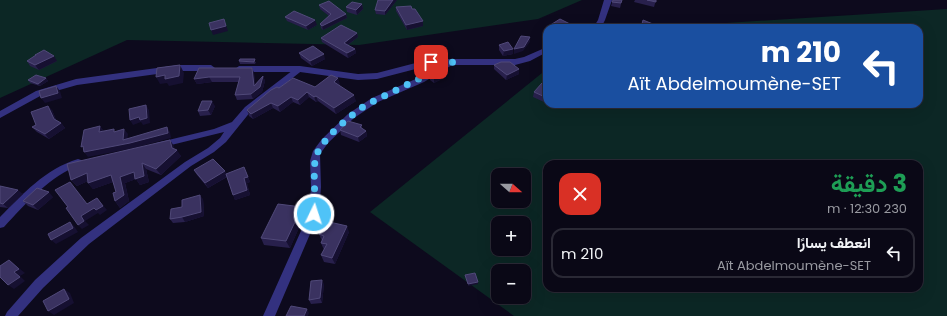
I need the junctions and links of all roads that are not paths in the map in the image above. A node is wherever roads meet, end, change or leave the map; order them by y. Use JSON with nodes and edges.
{"nodes":[{"id":1,"x":608,"y":0,"type":"edge"},
{"id":2,"x":599,"y":24,"type":"edge"},
{"id":3,"x":543,"y":51,"type":"edge"},
{"id":4,"x":453,"y":62,"type":"junction"},
{"id":5,"x":217,"y":68,"type":"edge"},
{"id":6,"x":231,"y":69,"type":"edge"},
{"id":7,"x":300,"y":69,"type":"junction"},
{"id":8,"x":0,"y":115,"type":"edge"},
{"id":9,"x":235,"y":124,"type":"junction"},
{"id":10,"x":148,"y":148,"type":"edge"},
{"id":11,"x":84,"y":161,"type":"edge"},
{"id":12,"x":0,"y":224,"type":"edge"},
{"id":13,"x":11,"y":316,"type":"edge"},
{"id":14,"x":269,"y":316,"type":"edge"}],
"edges":[{"from":1,"to":2,"type":"street"},
{"from":3,"to":4,"type":"street"},
{"from":4,"to":7,"type":"street"},
{"from":4,"to":14,"type":"street"},
{"from":5,"to":8,"type":"street"},
{"from":6,"to":7,"type":"street"},
{"from":7,"to":9,"type":"street"},
{"from":9,"to":10,"type":"street"},
{"from":9,"to":13,"type":"street"},
{"from":11,"to":12,"type":"street"}]}
